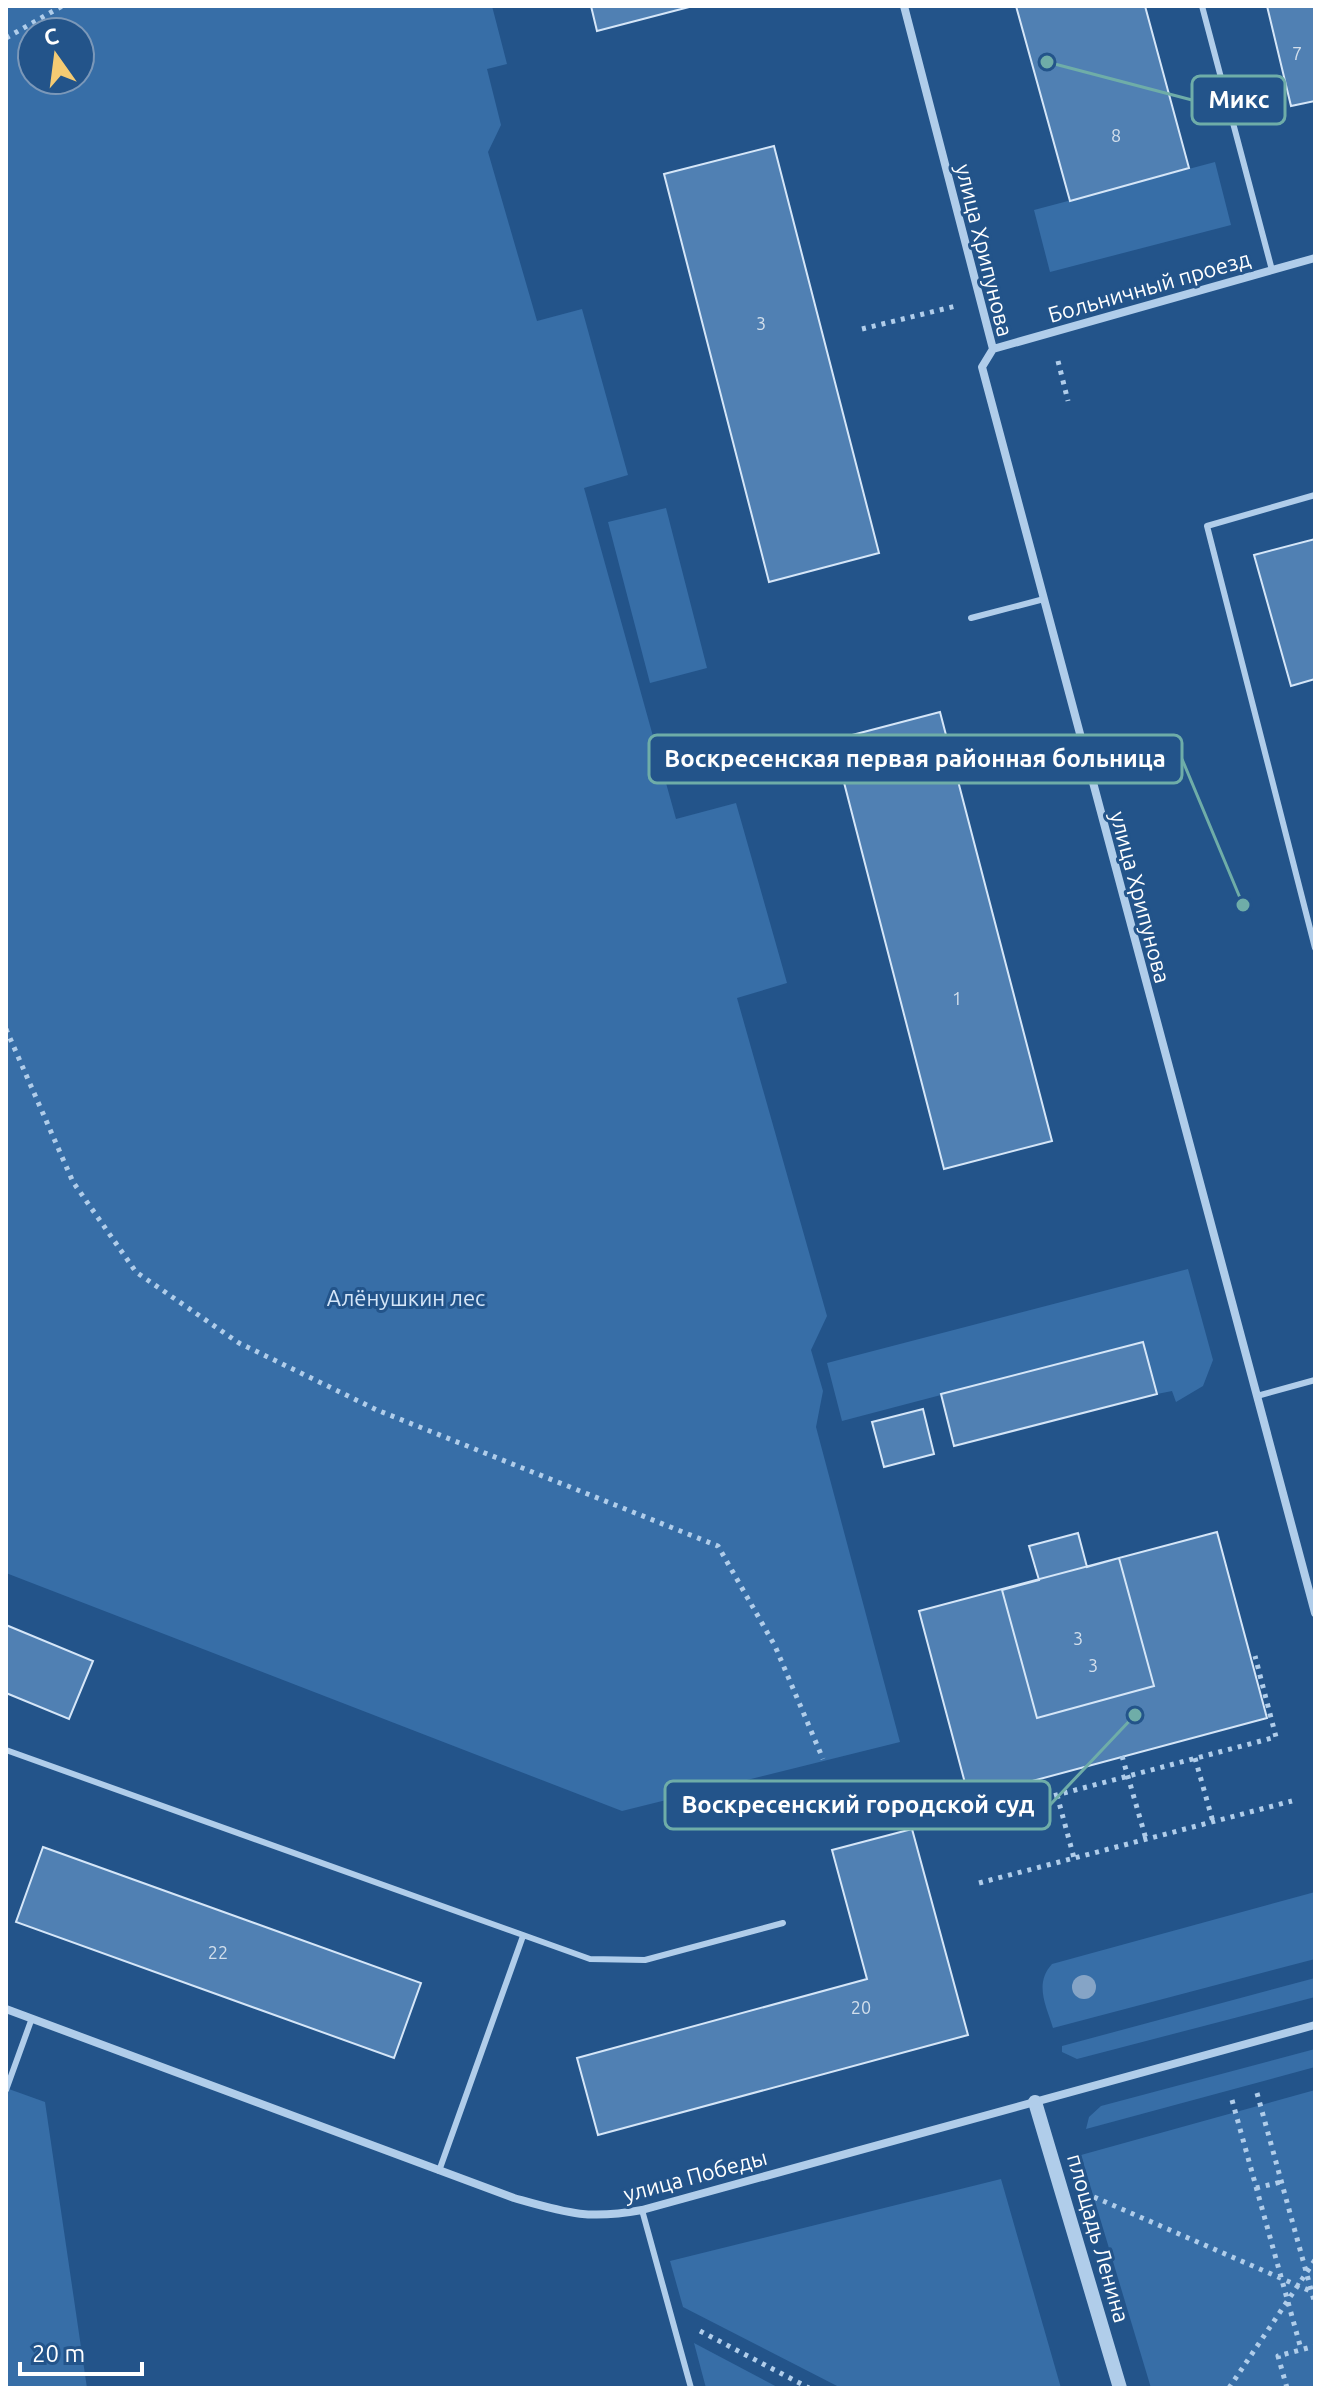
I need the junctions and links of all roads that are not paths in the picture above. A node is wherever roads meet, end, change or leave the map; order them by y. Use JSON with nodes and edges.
{"nodes":[{"id":1,"x":904,"y":6,"type":"edge"},
{"id":2,"x":1202,"y":6,"type":"edge"},
{"id":3,"x":1315,"y":258,"type":"edge"},
{"id":4,"x":1272,"y":270,"type":"junction"},
{"id":5,"x":993,"y":349,"type":"junction"},
{"id":6,"x":1315,"y":495,"type":"edge"},
{"id":7,"x":1044,"y":599,"type":"junction"},
{"id":8,"x":971,"y":618,"type":"dead end"},
{"id":9,"x":1315,"y":948,"type":"edge"},
{"id":10,"x":1315,"y":1380,"type":"edge"},
{"id":11,"x":1257,"y":1396,"type":"junction"},
{"id":12,"x":1315,"y":1613,"type":"edge"},
{"id":13,"x":6,"y":1750,"type":"edge"},
{"id":14,"x":783,"y":1923,"type":"dead end"},
{"id":15,"x":523,"y":1936,"type":"junction"},
{"id":16,"x":6,"y":2009,"type":"edge"},
{"id":17,"x":32,"y":2018,"type":"junction"},
{"id":18,"x":1315,"y":2025,"type":"edge"},
{"id":19,"x":6,"y":2090,"type":"edge"},
{"id":20,"x":1035,"y":2102,"type":"junction"},
{"id":21,"x":439,"y":2171,"type":"junction"},
{"id":22,"x":642,"y":2210,"type":"junction"},
{"id":23,"x":691,"y":2388,"type":"edge"},
{"id":24,"x":1120,"y":2388,"type":"edge"}],
"edges":[{"from":1,"to":5,"type":"street","name":"улица Хрипунова"},
{"from":2,"to":4,"type":"lane"},
{"from":3,"to":4,"type":"street","name":"Больничный проезд"},
{"from":4,"to":5,"type":"street","name":"Больничный проезд"},
{"from":5,"to":7,"type":"street","name":"улица Хрипунова"},
{"from":6,"to":9,"type":"lane"},
{"from":7,"to":8,"type":"lane"},
{"from":7,"to":11,"type":"street","name":"улица Хрипунова"},
{"from":10,"to":11,"type":"lane"},
{"from":11,"to":12,"type":"street","name":"улица Хрипунова"},
{"from":13,"to":15,"type":"lane"},
{"from":14,"to":15,"type":"lane"},
{"from":15,"to":21,"type":"lane"},
{"from":16,"to":17,"type":"street","name":"улица Победы"},
{"from":17,"to":19,"type":"lane"},
{"from":17,"to":21,"type":"street","name":"улица Победы"},
{"from":18,"to":20,"type":"street","name":"улица Победы"},
{"from":20,"to":22,"type":"street","name":"улица Победы"},
{"from":20,"to":24,"type":"street","name":"площадь Ленина"},
{"from":21,"to":22,"type":"street","name":"улица Победы"},
{"from":22,"to":23,"type":"lane"}]}
